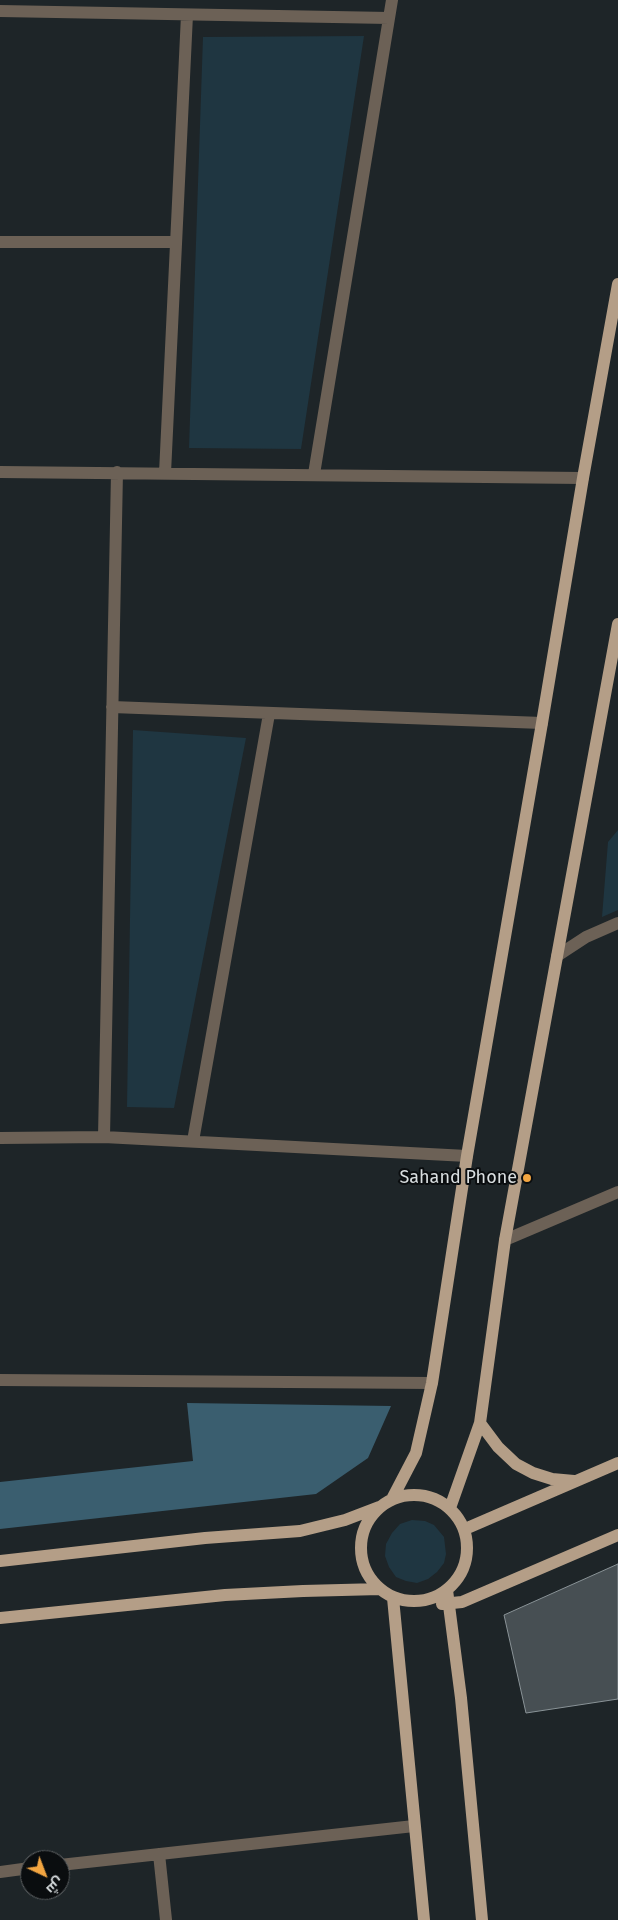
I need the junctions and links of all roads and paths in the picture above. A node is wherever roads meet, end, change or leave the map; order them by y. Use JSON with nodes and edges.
{"nodes":[{"id":1,"x":392,"y":0,"type":"edge"},
{"id":2,"x":0,"y":11,"type":"edge"},
{"id":3,"x":187,"y":14,"type":"junction"},
{"id":4,"x":389,"y":18,"type":"junction"},
{"id":5,"x":0,"y":242,"type":"edge"},
{"id":6,"x":176,"y":242,"type":"junction"},
{"id":7,"x":618,"y":284,"type":"edge"},
{"id":8,"x":0,"y":472,"type":"edge"},
{"id":9,"x":117,"y":472,"type":"junction"},
{"id":10,"x":165,"y":473,"type":"junction"},
{"id":11,"x":314,"y":474,"type":"junction"},
{"id":12,"x":583,"y":478,"type":"junction"},
{"id":13,"x":618,"y":624,"type":"edge"},
{"id":14,"x":112,"y":707,"type":"junction"},
{"id":15,"x":269,"y":714,"type":"junction"},
{"id":16,"x":542,"y":723,"type":"junction"},
{"id":17,"x":618,"y":923,"type":"edge"},
{"id":18,"x":557,"y":956,"type":"junction"},
{"id":19,"x":104,"y":1137,"type":"junction"},
{"id":20,"x":0,"y":1138,"type":"edge"},
{"id":21,"x":193,"y":1141,"type":"junction"},
{"id":22,"x":467,"y":1156,"type":"junction"},
{"id":23,"x":618,"y":1192,"type":"edge"},
{"id":24,"x":505,"y":1240,"type":"junction"},
{"id":25,"x":0,"y":1380,"type":"edge"},
{"id":26,"x":432,"y":1383,"type":"junction"},
{"id":27,"x":480,"y":1423,"type":"junction"},
{"id":28,"x":618,"y":1463,"type":"edge"},
{"id":29,"x":576,"y":1481,"type":"junction"},
{"id":30,"x":392,"y":1499,"type":"junction"},
{"id":31,"x":379,"y":1507,"type":"junction"},
{"id":32,"x":450,"y":1508,"type":"junction"},
{"id":33,"x":465,"y":1529,"type":"junction"},
{"id":34,"x":618,"y":1535,"type":"edge"},
{"id":35,"x":0,"y":1561,"type":"edge"},
{"id":36,"x":380,"y":1589,"type":"junction"},
{"id":37,"x":447,"y":1590,"type":"junction"},
{"id":38,"x":393,"y":1598,"type":"junction"},
{"id":39,"x":423,"y":1601,"type":"junction"},
{"id":40,"x":449,"y":1604,"type":"junction"},
{"id":41,"x":0,"y":1618,"type":"edge"},
{"id":42,"x":414,"y":1826,"type":"junction"},
{"id":43,"x":159,"y":1854,"type":"junction"},
{"id":44,"x":70,"y":1864,"type":"edge"},
{"id":45,"x":20,"y":1869,"type":"edge"},
{"id":46,"x":0,"y":1872,"type":"edge"},
{"id":47,"x":166,"y":1920,"type":"edge"},
{"id":48,"x":424,"y":1920,"type":"edge"},
{"id":49,"x":482,"y":1920,"type":"edge"}],
"edges":[{"from":1,"to":4,"type":"street"},
{"from":2,"to":3,"type":"street"},
{"from":3,"to":4,"type":"street"},
{"from":3,"to":6,"type":"street"},
{"from":4,"to":11,"type":"street"},
{"from":5,"to":6,"type":"street"},
{"from":6,"to":10,"type":"street"},
{"from":7,"to":12,"type":"main road"},
{"from":8,"to":9,"type":"street"},
{"from":9,"to":10,"type":"street"},
{"from":9,"to":14,"type":"street"},
{"from":10,"to":11,"type":"street"},
{"from":11,"to":12,"type":"street"},
{"from":12,"to":16,"type":"main road"},
{"from":13,"to":18,"type":"main road"},
{"from":14,"to":15,"type":"street"},
{"from":14,"to":19,"type":"street"},
{"from":15,"to":16,"type":"street"},
{"from":15,"to":21,"type":"street"},
{"from":16,"to":22,"type":"main road"},
{"from":17,"to":18,"type":"street"},
{"from":18,"to":24,"type":"main road"},
{"from":19,"to":20,"type":"street"},
{"from":19,"to":21,"type":"street"},
{"from":21,"to":22,"type":"street"},
{"from":22,"to":26,"type":"main road"},
{"from":23,"to":24,"type":"street"},
{"from":24,"to":27,"type":"main road"},
{"from":25,"to":26,"type":"street"},
{"from":26,"to":30,"type":"main road"},
{"from":27,"to":29,"type":"main road"},
{"from":27,"to":32,"type":"main road"},
{"from":28,"to":29,"type":"main road"},
{"from":29,"to":33,"type":"main road"},
{"from":30,"to":31,"type":"main road"},
{"from":30,"to":32,"type":"main road"},
{"from":31,"to":35,"type":"main road"},
{"from":31,"to":36,"type":"main road"},
{"from":32,"to":33,"type":"main road"},
{"from":33,"to":37,"type":"main road"},
{"from":34,"to":40,"type":"main road"},
{"from":36,"to":38,"type":"main road"},
{"from":36,"to":41,"type":"main road"},
{"from":37,"to":39,"type":"main road"},
{"from":37,"to":40,"type":"main road"},
{"from":38,"to":39,"type":"main road"},
{"from":38,"to":42,"type":"main road"},
{"from":39,"to":40,"type":"main road"},
{"from":40,"to":49,"type":"main road"},
{"from":42,"to":43,"type":"street"},
{"from":42,"to":48,"type":"main road"},
{"from":43,"to":44,"type":"street"},
{"from":43,"to":47,"type":"street"},
{"from":45,"to":46,"type":"street"}]}
